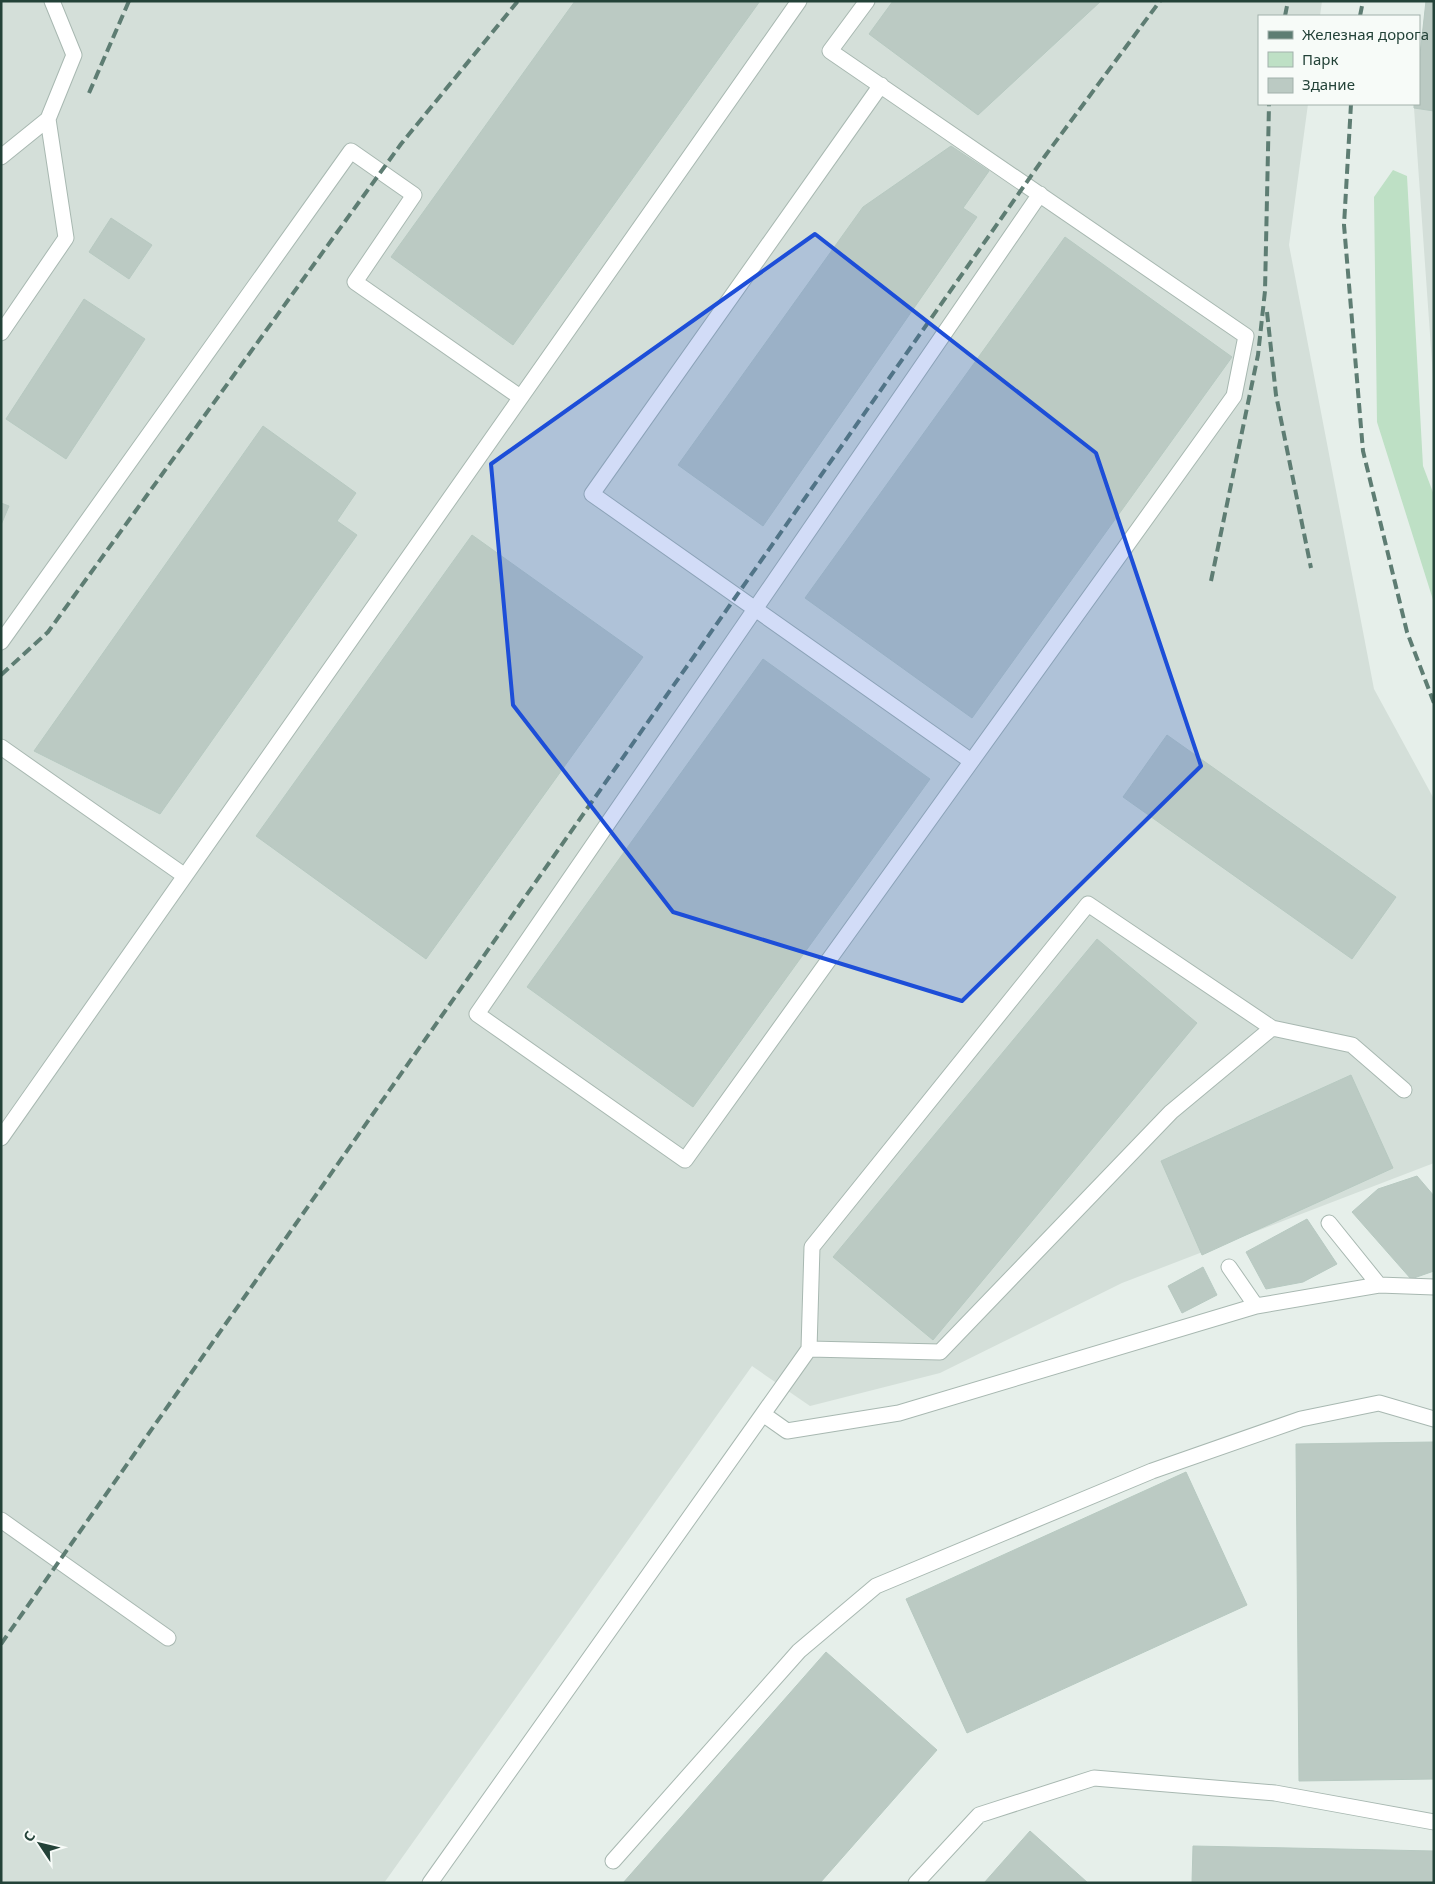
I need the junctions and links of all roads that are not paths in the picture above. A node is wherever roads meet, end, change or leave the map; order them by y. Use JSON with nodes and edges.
{"nodes":[{"id":1,"x":52,"y":1,"type":"edge"},
{"id":2,"x":798,"y":1,"type":"edge"},
{"id":3,"x":867,"y":1,"type":"edge"},
{"id":4,"x":881,"y":86,"type":"junction"},
{"id":5,"x":48,"y":119,"type":"junction"},
{"id":6,"x":1,"y":156,"type":"edge"},
{"id":7,"x":1040,"y":194,"type":"junction"},
{"id":8,"x":1,"y":333,"type":"edge"},
{"id":9,"x":520,"y":397,"type":"junction"},
{"id":10,"x":755,"y":608,"type":"junction"},
{"id":11,"x":1,"y":642,"type":"edge"},
{"id":12,"x":1,"y":747,"type":"edge"},
{"id":13,"x":971,"y":762,"type":"junction"},
{"id":14,"x":185,"y":876,"type":"junction"},
{"id":15,"x":1272,"y":1028,"type":"junction"},
{"id":16,"x":1404,"y":1090,"type":"dead end"},
{"id":17,"x":1,"y":1138,"type":"edge"},
{"id":18,"x":1329,"y":1223,"type":"dead end"},
{"id":19,"x":1229,"y":1267,"type":"dead end"},
{"id":20,"x":1378,"y":1285,"type":"junction"},
{"id":21,"x":1434,"y":1287,"type":"edge"},
{"id":22,"x":1256,"y":1306,"type":"junction"},
{"id":23,"x":809,"y":1349,"type":"junction"},
{"id":24,"x":763,"y":1414,"type":"junction"},
{"id":25,"x":1434,"y":1419,"type":"edge"},
{"id":26,"x":1,"y":1520,"type":"edge"},
{"id":27,"x":168,"y":1638,"type":"dead end"},
{"id":28,"x":1434,"y":1822,"type":"edge"},
{"id":29,"x":613,"y":1861,"type":"dead end"},
{"id":30,"x":430,"y":1883,"type":"edge"},
{"id":31,"x":916,"y":1883,"type":"edge"}],
"edges":[{"from":1,"to":5,"type":"lane"},
{"from":2,"to":9,"type":"lane"},
{"from":3,"to":4,"type":"lane"},
{"from":4,"to":7,"type":"lane"},
{"from":4,"to":10,"type":"lane"},
{"from":5,"to":6,"type":"lane"},
{"from":5,"to":8,"type":"lane"},
{"from":7,"to":10,"type":"lane"},
{"from":7,"to":13,"type":"lane"},
{"from":9,"to":11,"type":"lane"},
{"from":9,"to":14,"type":"lane"},
{"from":10,"to":13,"type":"lane"},
{"from":10,"to":13,"type":"lane"},
{"from":12,"to":14,"type":"lane"},
{"from":14,"to":17,"type":"lane"},
{"from":15,"to":16,"type":"lane"},
{"from":15,"to":23,"type":"lane"},
{"from":15,"to":23,"type":"lane"},
{"from":18,"to":20,"type":"lane"},
{"from":19,"to":22,"type":"lane"},
{"from":20,"to":21,"type":"lane"},
{"from":20,"to":22,"type":"lane"},
{"from":22,"to":24,"type":"lane"},
{"from":23,"to":24,"type":"lane"},
{"from":24,"to":30,"type":"lane"},
{"from":25,"to":29,"type":"lane"},
{"from":26,"to":27,"type":"lane"},
{"from":28,"to":31,"type":"lane"}]}
